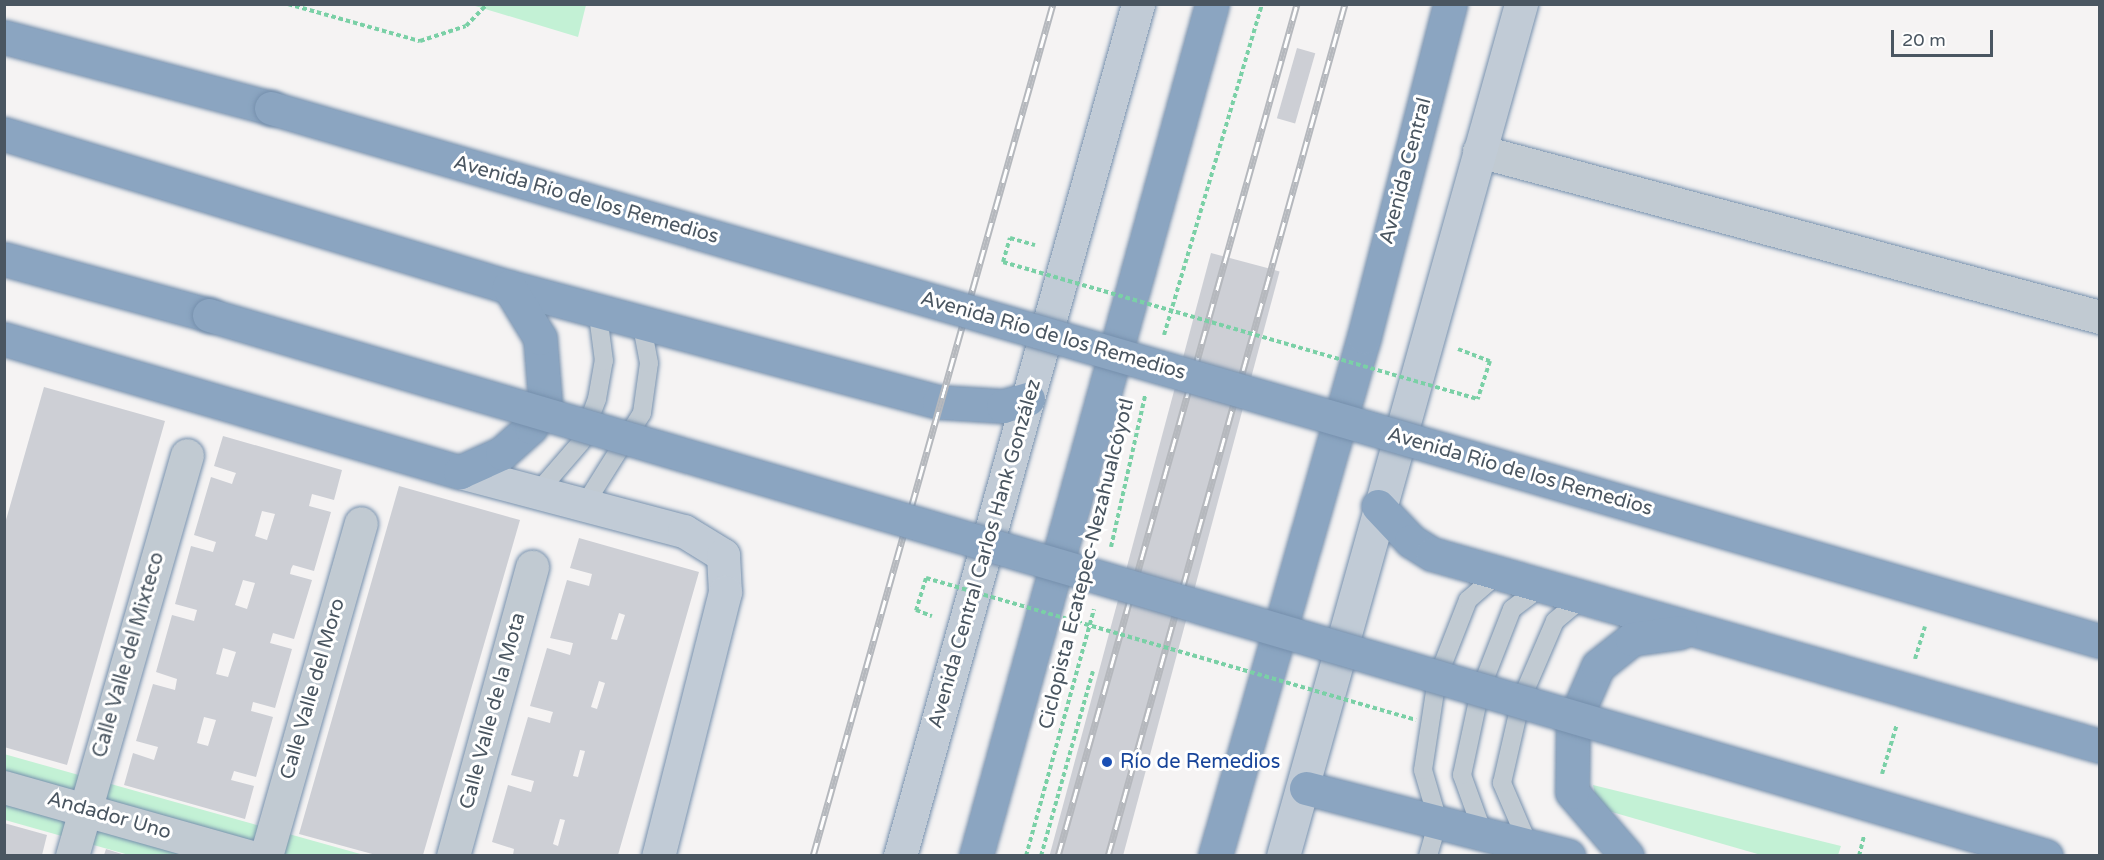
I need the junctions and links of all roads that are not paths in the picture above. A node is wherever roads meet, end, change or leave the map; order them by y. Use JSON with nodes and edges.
{"nodes":[{"id":1,"x":1138,"y":4,"type":"edge"},
{"id":2,"x":1212,"y":4,"type":"edge"},
{"id":3,"x":1450,"y":4,"type":"edge"},
{"id":4,"x":1521,"y":4,"type":"edge"},
{"id":5,"x":4,"y":37,"type":"edge"},
{"id":6,"x":4,"y":134,"type":"edge"},
{"id":7,"x":1479,"y":151,"type":"junction"},
{"id":8,"x":4,"y":259,"type":"edge"},
{"id":9,"x":509,"y":287,"type":"junction"},
{"id":10,"x":597,"y":308,"type":"junction"},
{"id":11,"x":2100,"y":317,"type":"edge"},
{"id":12,"x":641,"y":321,"type":"junction"},
{"id":13,"x":4,"y":339,"type":"edge"},
{"id":14,"x":1028,"y":399,"type":"junction"},
{"id":15,"x":187,"y":455,"type":"dead end"},
{"id":16,"x":460,"y":472,"type":"junction"},
{"id":17,"x":537,"y":493,"type":"junction"},
{"id":18,"x":585,"y":504,"type":"junction"},
{"id":19,"x":1378,"y":506,"type":"junction"},
{"id":20,"x":361,"y":523,"type":"dead end"},
{"id":21,"x":532,"y":567,"type":"dead end"},
{"id":22,"x":1498,"y":574,"type":"junction"},
{"id":23,"x":1543,"y":586,"type":"junction"},
{"id":24,"x":1584,"y":597,"type":"junction"},
{"id":25,"x":1691,"y":630,"type":"junction"},
{"id":26,"x":2100,"y":641,"type":"edge"},
{"id":27,"x":2100,"y":746,"type":"edge"},
{"id":28,"x":4,"y":787,"type":"edge"},
{"id":29,"x":1306,"y":788,"type":"junction"},
{"id":30,"x":85,"y":809,"type":"junction"},
{"id":31,"x":1438,"y":821,"type":"junction"},
{"id":32,"x":1483,"y":833,"type":"junction"},
{"id":33,"x":1529,"y":846,"type":"junction"},
{"id":34,"x":72,"y":855,"type":"edge"},
{"id":35,"x":248,"y":855,"type":"edge"},
{"id":36,"x":266,"y":855,"type":"edge"},
{"id":37,"x":453,"y":855,"type":"edge"},
{"id":38,"x":658,"y":855,"type":"edge"},
{"id":39,"x":900,"y":855,"type":"edge"},
{"id":40,"x":976,"y":855,"type":"edge"},
{"id":41,"x":1215,"y":855,"type":"edge"},
{"id":42,"x":1284,"y":855,"type":"edge"},
{"id":43,"x":1428,"y":855,"type":"edge"},
{"id":44,"x":1568,"y":855,"type":"edge"},
{"id":45,"x":1627,"y":855,"type":"edge"},
{"id":46,"x":2046,"y":855,"type":"edge"}],
"edges":[{"from":1,"to":14,"type":"main road","name":"Avenida Central Carlos Hank González"},
{"from":2,"to":40,"type":"highway"},
{"from":3,"to":41,"type":"highway","name":"Avenida Central"},
{"from":4,"to":7,"type":"main road"},
{"from":5,"to":26,"type":"highway","name":"Avenida Río de los Remedios","bridge":true},
{"from":6,"to":9,"type":"highway"},
{"from":7,"to":11,"type":"street"},
{"from":7,"to":19,"type":"main road"},
{"from":8,"to":46,"type":"highway","bridge":true},
{"from":9,"to":10,"type":"highway"},
{"from":9,"to":16,"type":"highway"},
{"from":10,"to":12,"type":"highway"},
{"from":10,"to":17,"type":"lane"},
{"from":12,"to":14,"type":"highway"},
{"from":12,"to":18,"type":"lane"},
{"from":13,"to":16,"type":"highway"},
{"from":14,"to":39,"type":"main road","name":"Avenida Central Carlos Hank González"},
{"from":15,"to":30,"type":"street","name":"Calle Valle del Mixteco"},
{"from":16,"to":17,"type":"main road"},
{"from":17,"to":18,"type":"main road"},
{"from":18,"to":38,"type":"main road"},
{"from":19,"to":22,"type":"highway"},
{"from":19,"to":29,"type":"main road"},
{"from":20,"to":36,"type":"street","name":"Calle Valle del Moro"},
{"from":21,"to":37,"type":"street","name":"Calle Valle de la Mota"},
{"from":22,"to":23,"type":"highway"},
{"from":22,"to":31,"type":"lane"},
{"from":23,"to":24,"type":"highway"},
{"from":23,"to":32,"type":"lane"},
{"from":24,"to":25,"type":"highway"},
{"from":24,"to":33,"type":"lane"},
{"from":25,"to":27,"type":"highway"},
{"from":25,"to":45,"type":"highway"},
{"from":28,"to":30,"type":"street","name":"Andador Uno"},
{"from":29,"to":31,"type":"highway"},
{"from":29,"to":42,"type":"main road"},
{"from":30,"to":34,"type":"street","name":"Calle Valle del Mixteco"},
{"from":30,"to":35,"type":"street","name":"Andador Uno"},
{"from":31,"to":32,"type":"highway"},
{"from":31,"to":43,"type":"lane"},
{"from":32,"to":33,"type":"highway"},
{"from":33,"to":44,"type":"highway"}]}
